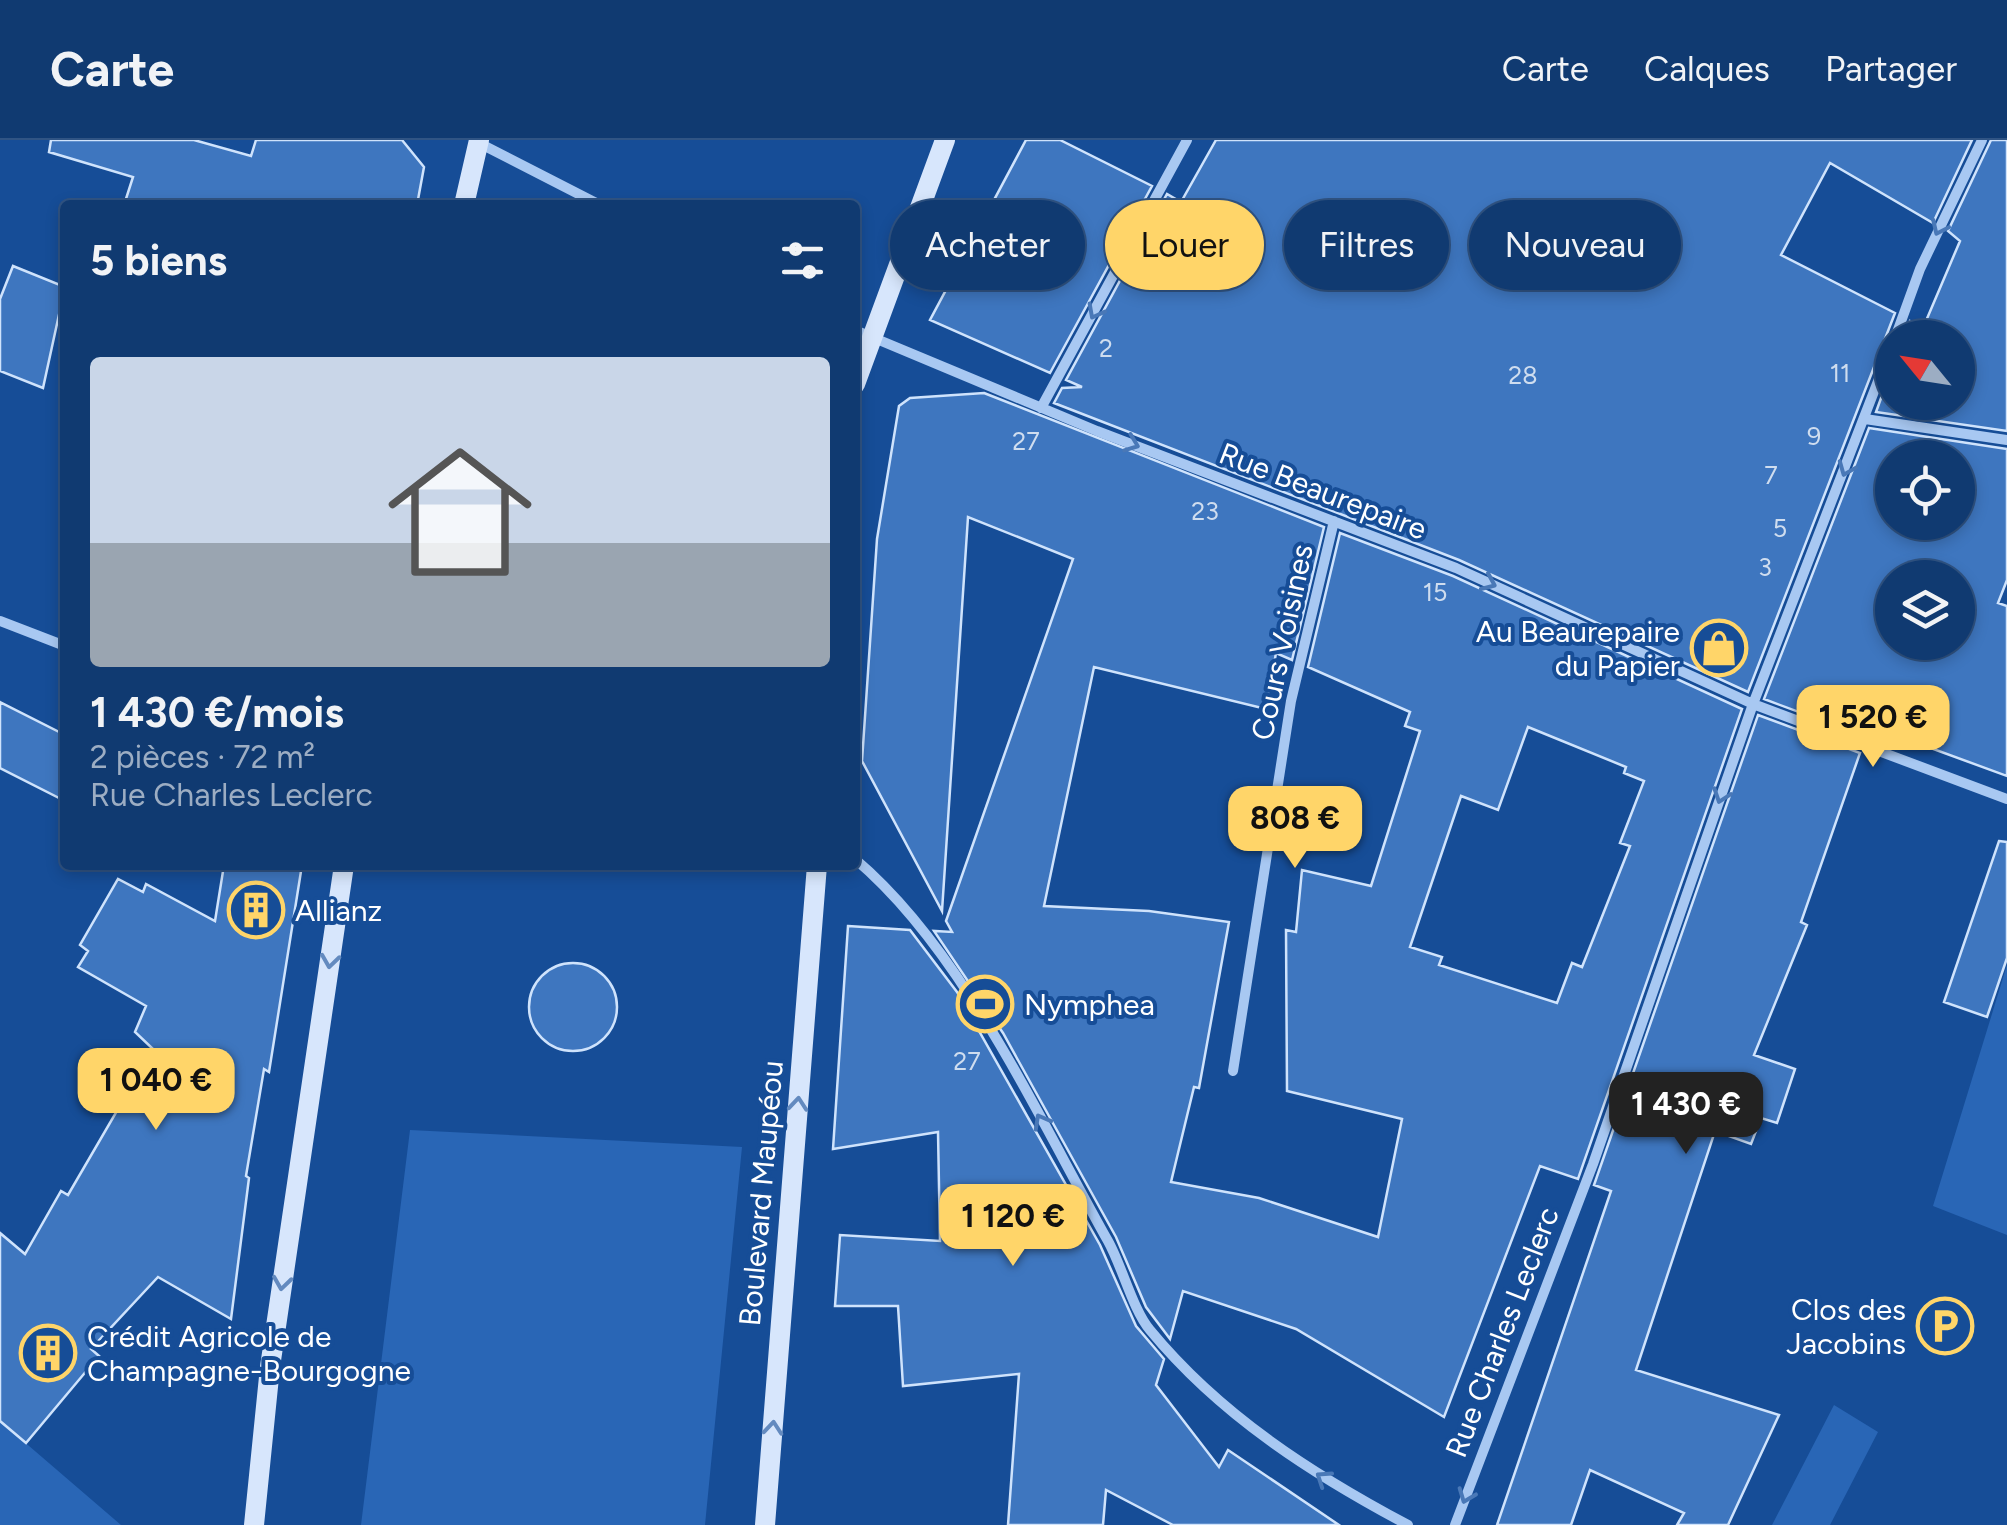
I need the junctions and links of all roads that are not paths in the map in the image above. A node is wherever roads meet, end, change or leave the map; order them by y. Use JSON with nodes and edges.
{"nodes":[{"id":1,"x":945,"y":140,"type":"edge"},
{"id":2,"x":1188,"y":140,"type":"edge"},
{"id":3,"x":1982,"y":140,"type":"edge"},
{"id":4,"x":477,"y":141,"type":"edge"},
{"id":5,"x":465,"y":200,"type":"edge"},
{"id":6,"x":590,"y":200,"type":"edge"},
{"id":7,"x":1902,"y":320,"type":"edge"},
{"id":8,"x":863,"y":334,"type":"edge"},
{"id":9,"x":1875,"y":392,"type":"edge"},
{"id":10,"x":1042,"y":408,"type":"junction"},
{"id":11,"x":1865,"y":419,"type":"junction"},
{"id":12,"x":2007,"y":440,"type":"edge"},
{"id":13,"x":1334,"y":521,"type":"junction"},
{"id":14,"x":0,"y":621,"type":"edge"},
{"id":15,"x":60,"y":644,"type":"edge"},
{"id":16,"x":1753,"y":704,"type":"junction"},
{"id":17,"x":2007,"y":799,"type":"edge"},
{"id":18,"x":860,"y":863,"type":"edge"},
{"id":19,"x":343,"y":870,"type":"edge"},
{"id":20,"x":817,"y":870,"type":"edge"},
{"id":21,"x":1233,"y":1071,"type":"dead end"},
{"id":22,"x":254,"y":1525,"type":"edge"},
{"id":23,"x":765,"y":1525,"type":"edge"},
{"id":24,"x":1408,"y":1525,"type":"edge"},
{"id":25,"x":1455,"y":1525,"type":"edge"}],
"edges":[{"from":1,"to":8,"type":"main road"},
{"from":2,"to":10,"type":"street","one_way":true},
{"from":3,"to":7,"type":"street","name":"Rue Charles Leclerc","one_way":true},
{"from":4,"to":5,"type":"main road"},
{"from":4,"to":6,"type":"street"},
{"from":8,"to":10,"type":"street","name":"Rue Beaurepaire"},
{"from":9,"to":11,"type":"street","name":"Rue Charles Leclerc"},
{"from":10,"to":13,"type":"street","name":"Rue Beaurepaire","one_way":true},
{"from":11,"to":12,"type":"street"},
{"from":11,"to":16,"type":"street","name":"Rue Charles Leclerc","one_way":true},
{"from":13,"to":16,"type":"street","name":"Rue Beaurepaire","one_way":true},
{"from":13,"to":21,"type":"street","name":"Cours Voisines"},
{"from":14,"to":15,"type":"street"},
{"from":16,"to":17,"type":"street","name":"Rue Beaurepaire"},
{"from":16,"to":25,"type":"street","name":"Rue Charles Leclerc","one_way":true},
{"from":24,"to":18,"type":"street","one_way":true},
{"from":19,"to":22,"type":"main road","one_way":true},
{"from":23,"to":20,"type":"main road","name":"Boulevard Maupéou","one_way":true}]}
